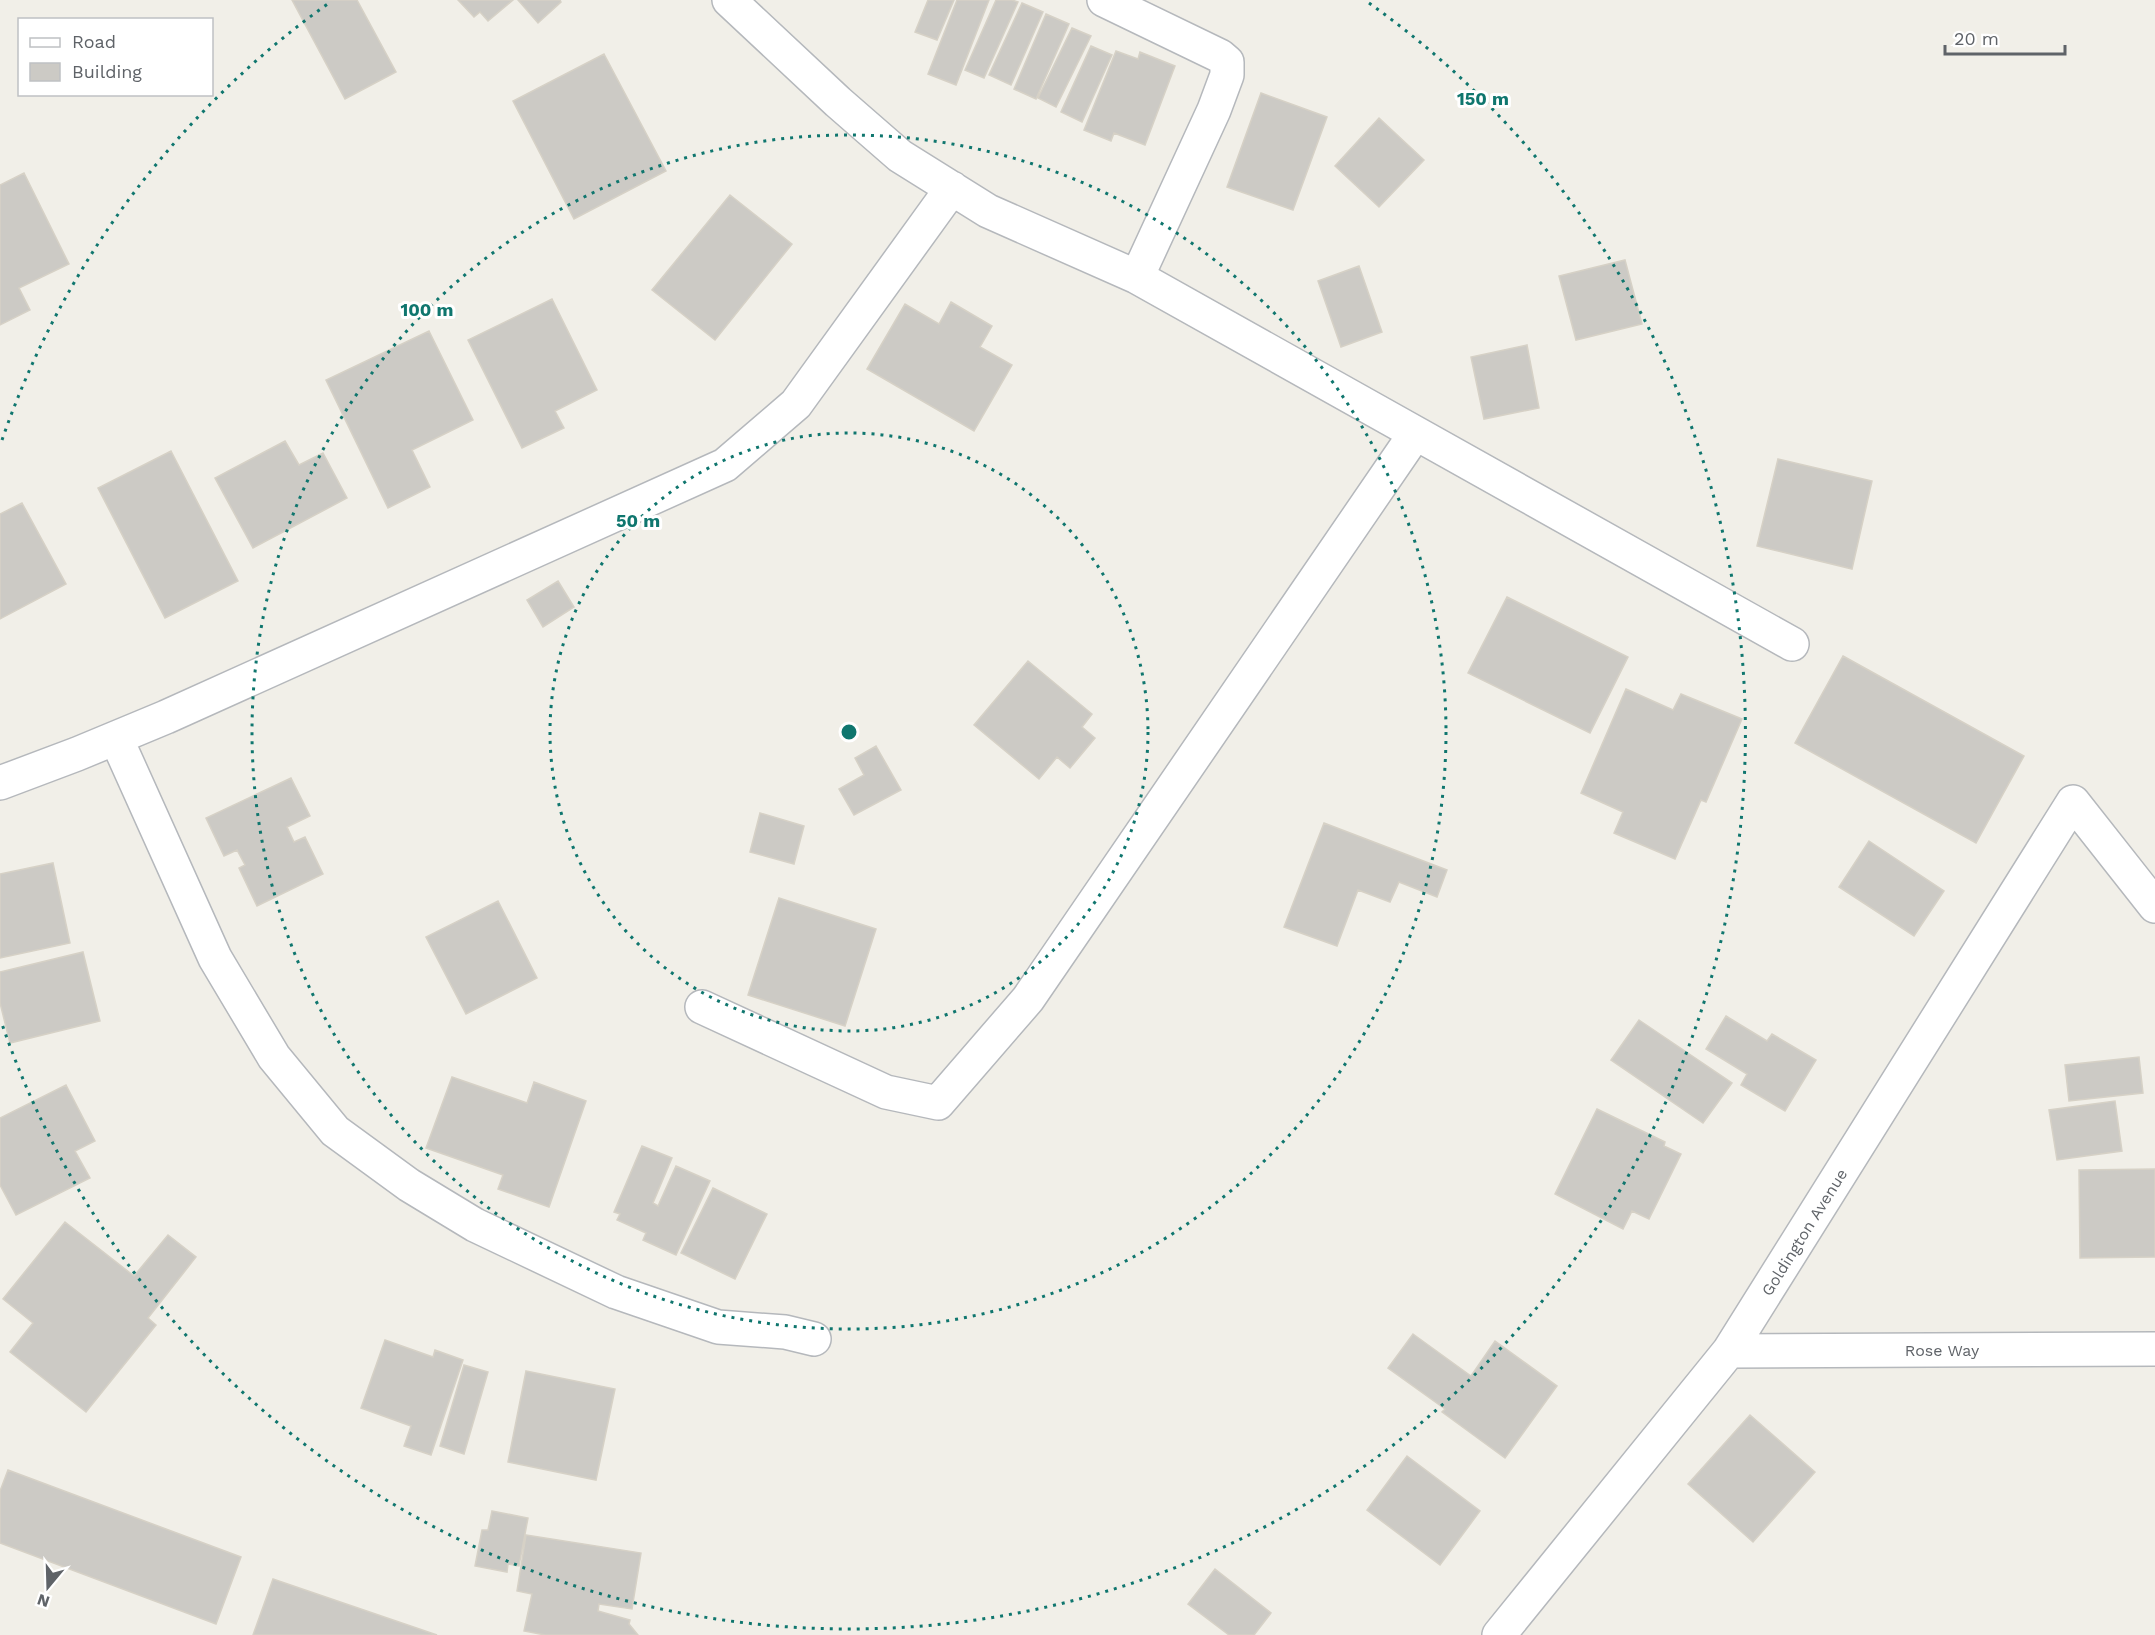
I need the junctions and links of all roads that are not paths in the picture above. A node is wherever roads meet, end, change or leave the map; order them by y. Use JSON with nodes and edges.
{"nodes":[{"id":1,"x":729,"y":0,"type":"edge"},
{"id":2,"x":1104,"y":0,"type":"edge"},
{"id":3,"x":952,"y":188,"type":"junction"},
{"id":4,"x":1137,"y":277,"type":"junction"},
{"id":5,"x":1415,"y":434,"type":"junction"},
{"id":6,"x":1792,"y":644,"type":"dead end"},
{"id":7,"x":116,"y":738,"type":"junction"},
{"id":8,"x":0,"y":783,"type":"edge"},
{"id":9,"x":2155,"y":906,"type":"edge"},
{"id":10,"x":702,"y":1007,"type":"dead end"},
{"id":11,"x":814,"y":1339,"type":"dead end"},
{"id":12,"x":2155,"y":1349,"type":"edge"},
{"id":13,"x":1730,"y":1351,"type":"junction"},
{"id":14,"x":1499,"y":1635,"type":"edge"}],
"edges":[{"from":1,"to":3,"type":"street"},
{"from":2,"to":4,"type":"street"},
{"from":3,"to":4,"type":"street"},
{"from":3,"to":7,"type":"street"},
{"from":4,"to":5,"type":"street"},
{"from":5,"to":6,"type":"street"},
{"from":5,"to":10,"type":"street"},
{"from":7,"to":8,"type":"street"},
{"from":7,"to":11,"type":"street"},
{"from":9,"to":13,"type":"street","name":"Goldington Avenue"},
{"from":12,"to":13,"type":"street","name":"Rose Way"},
{"from":13,"to":14,"type":"street","name":"Goldington Avenue"}]}
